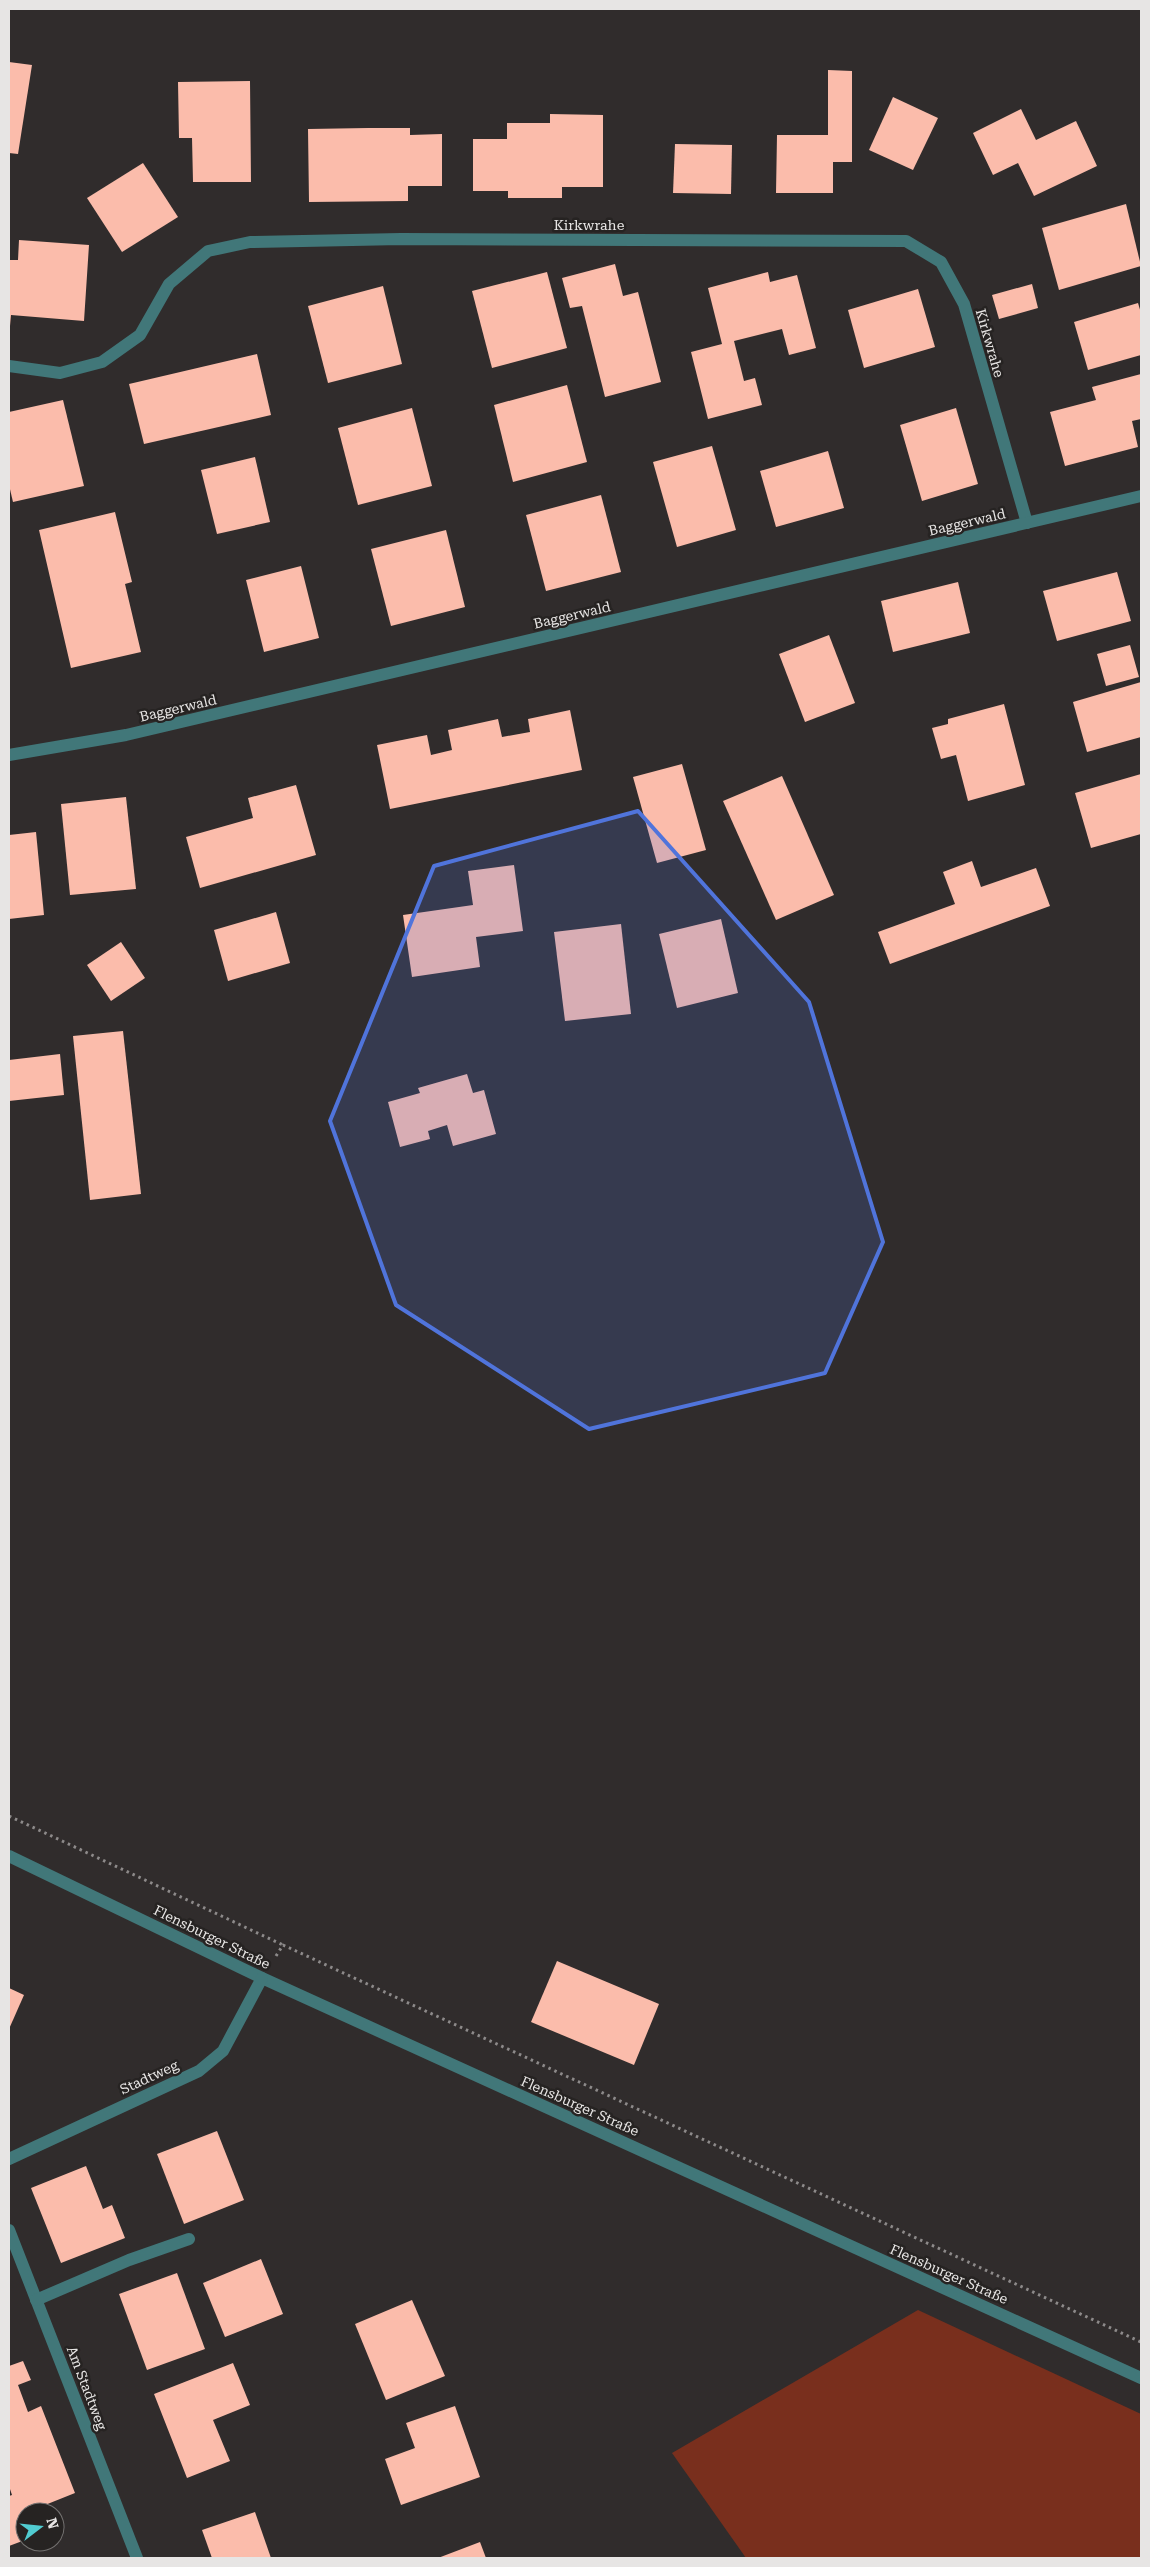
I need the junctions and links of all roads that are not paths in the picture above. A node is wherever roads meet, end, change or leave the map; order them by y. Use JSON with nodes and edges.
{"nodes":[{"id":1,"x":9,"y":366,"type":"edge"},
{"id":2,"x":1141,"y":499,"type":"edge"},
{"id":3,"x":1027,"y":523,"type":"junction"},
{"id":4,"x":9,"y":755,"type":"edge"},
{"id":5,"x":9,"y":1856,"type":"edge"},
{"id":6,"x":262,"y":1978,"type":"junction"},
{"id":7,"x":9,"y":2159,"type":"edge"},
{"id":8,"x":9,"y":2230,"type":"edge"},
{"id":9,"x":189,"y":2239,"type":"dead end"},
{"id":10,"x":36,"y":2300,"type":"junction"},
{"id":11,"x":1141,"y":2378,"type":"edge"},
{"id":12,"x":137,"y":2558,"type":"edge"}],
"edges":[{"from":1,"to":3,"type":"street","name":"Kirkwrahe"},
{"from":2,"to":3,"type":"street","name":"Baggerwald"},
{"from":3,"to":4,"type":"street","name":"Baggerwald"},
{"from":5,"to":6,"type":"street","name":"Flensburger Straße"},
{"from":6,"to":7,"type":"street","name":"Stadtweg"},
{"from":6,"to":11,"type":"street","name":"Flensburger Straße"},
{"from":8,"to":10,"type":"street","name":"Am Stadtweg"},
{"from":9,"to":10,"type":"street"},
{"from":10,"to":12,"type":"street","name":"Am Stadtweg"}]}
